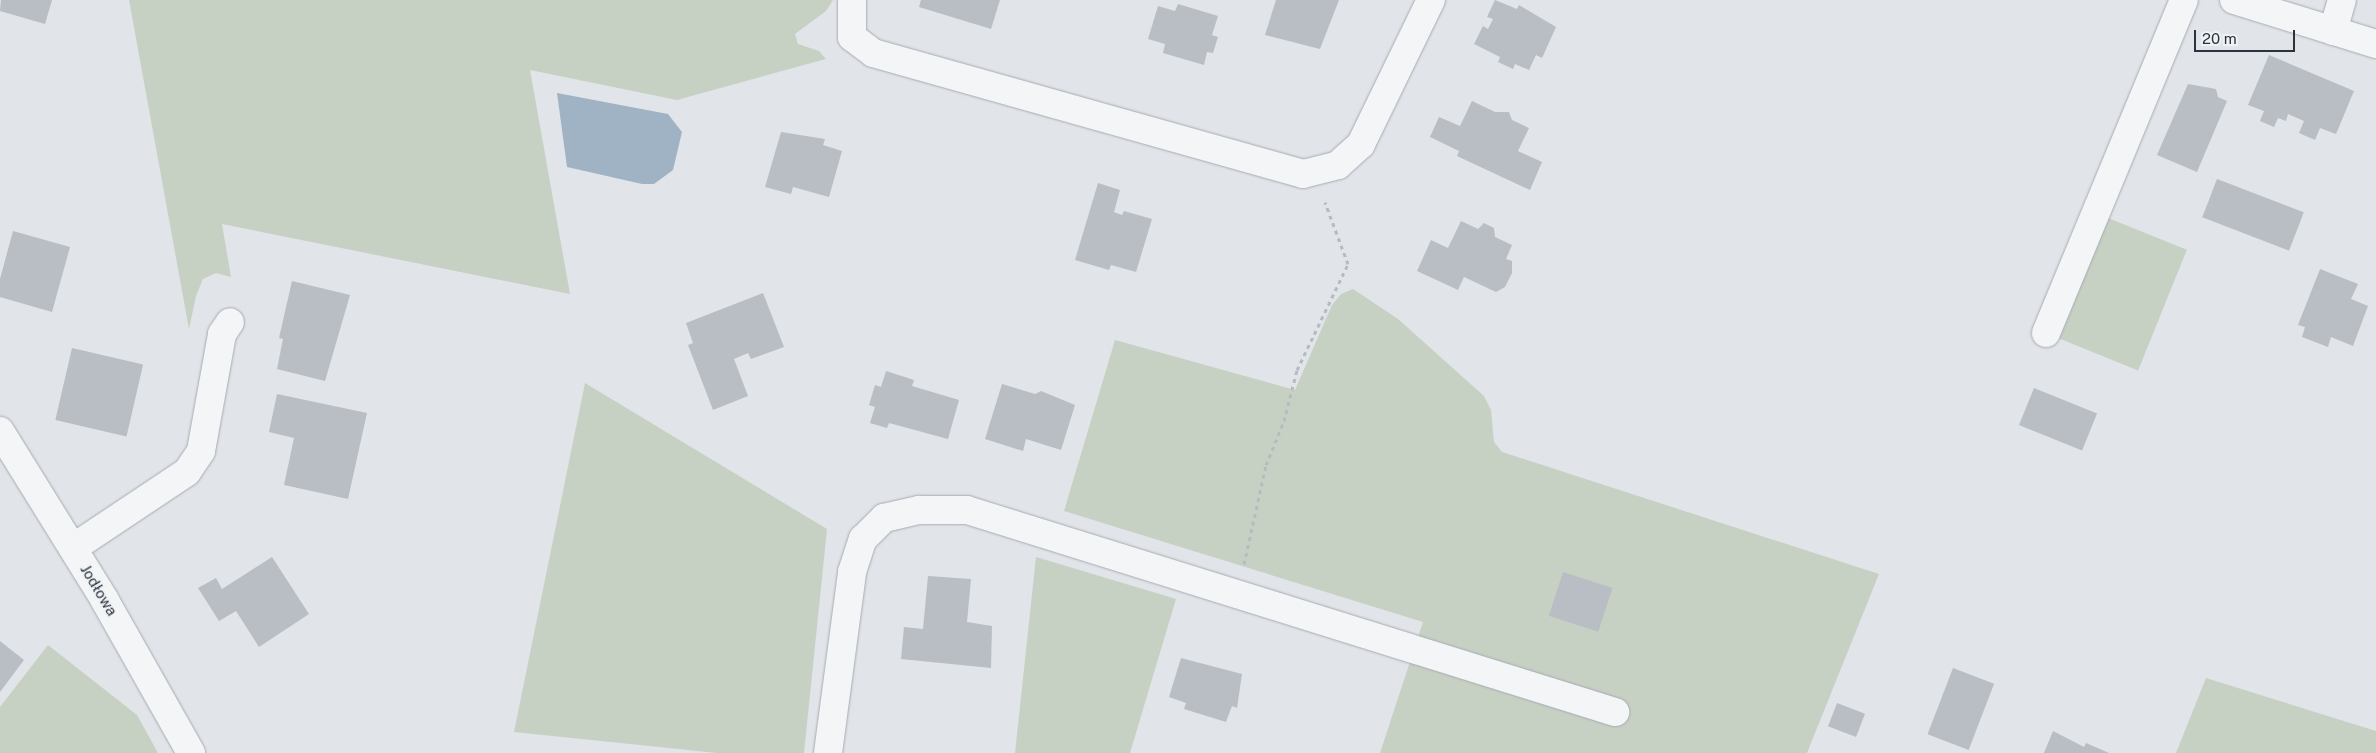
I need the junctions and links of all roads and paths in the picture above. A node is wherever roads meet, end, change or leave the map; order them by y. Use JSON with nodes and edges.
{"nodes":[{"id":1,"x":852,"y":0,"type":"edge"},
{"id":2,"x":1431,"y":0,"type":"edge"},
{"id":3,"x":2184,"y":0,"type":"edge"},
{"id":4,"x":2234,"y":0,"type":"edge"},
{"id":5,"x":2342,"y":0,"type":"edge"},
{"id":6,"x":2304,"y":10,"type":"edge"},
{"id":7,"x":2333,"y":31,"type":"junction"},
{"id":8,"x":2376,"y":44,"type":"edge"},
{"id":9,"x":1325,"y":202,"type":"dead end"},
{"id":10,"x":230,"y":322,"type":"dead end"},
{"id":11,"x":2046,"y":333,"type":"dead end"},
{"id":12,"x":0,"y":431,"type":"edge"},
{"id":13,"x":73,"y":548,"type":"junction"},
{"id":14,"x":1242,"y":573,"type":"dead end"},
{"id":15,"x":1615,"y":712,"type":"dead end"},
{"id":16,"x":191,"y":753,"type":"edge"},
{"id":17,"x":828,"y":753,"type":"edge"}],
"edges":[{"from":1,"to":2,"type":"street"},
{"from":3,"to":11,"type":"street"},
{"from":4,"to":6,"type":"street"},
{"from":5,"to":7,"type":"street"},
{"from":6,"to":7,"type":"street"},
{"from":7,"to":8,"type":"street"},
{"from":9,"to":14,"type":"path"},
{"from":10,"to":13,"type":"street"},
{"from":12,"to":13,"type":"street","name":"Jodłowa"},
{"from":13,"to":16,"type":"street","name":"Jodłowa"},
{"from":15,"to":17,"type":"street"}]}
